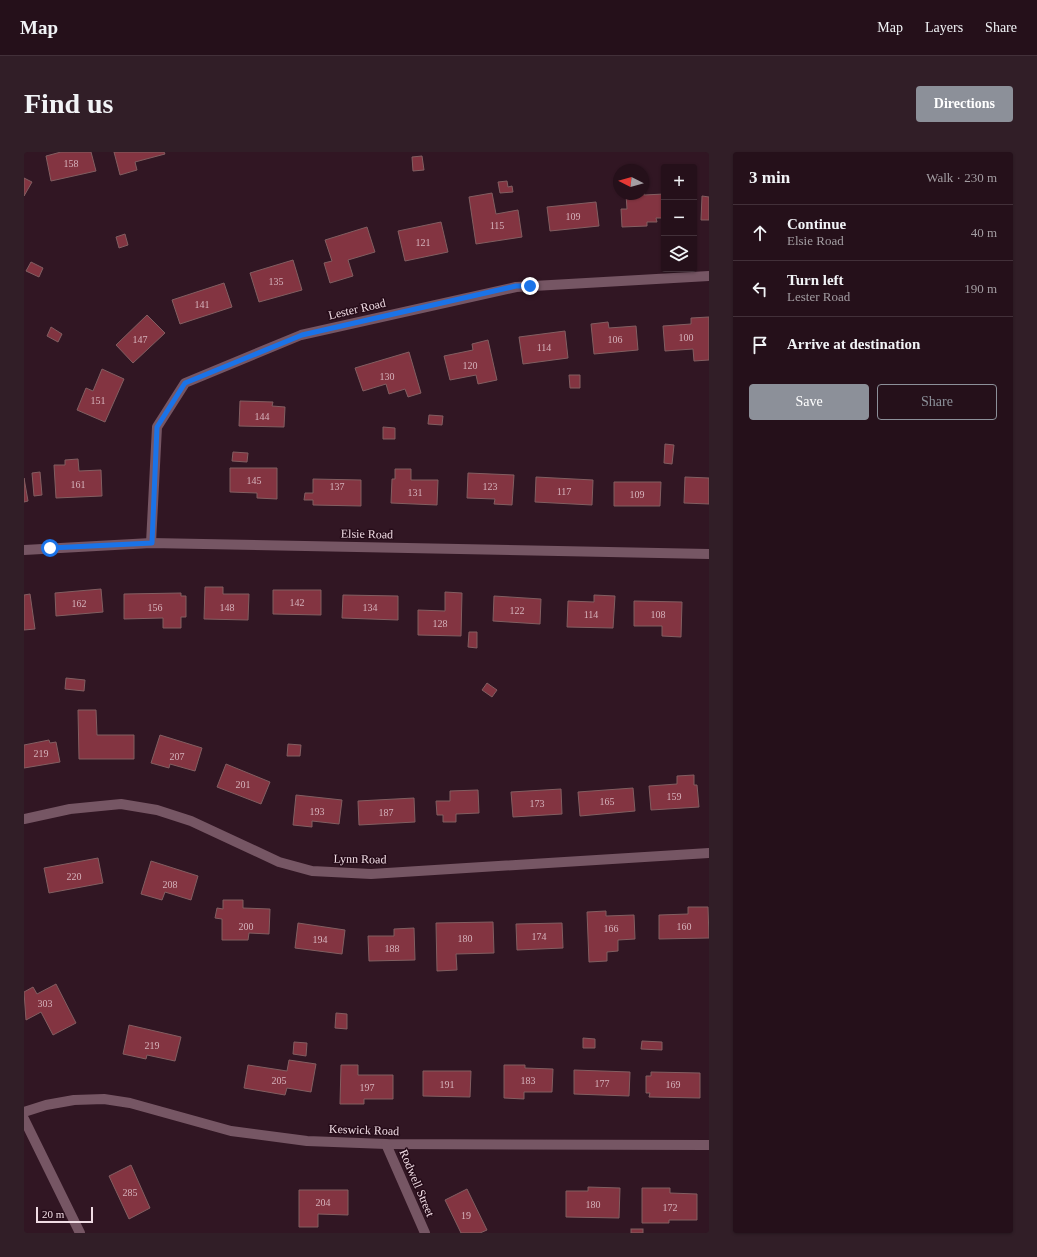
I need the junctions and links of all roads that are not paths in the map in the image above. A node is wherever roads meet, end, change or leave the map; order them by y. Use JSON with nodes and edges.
{"nodes":[{"id":1,"x":709,"y":276,"type":"edge"},
{"id":2,"x":152,"y":543,"type":"junction"},
{"id":3,"x":24,"y":550,"type":"edge"},
{"id":4,"x":709,"y":554,"type":"edge"},
{"id":5,"x":24,"y":819,"type":"edge"},
{"id":6,"x":709,"y":853,"type":"edge"},
{"id":7,"x":24,"y":1112,"type":"edge"},
{"id":8,"x":24,"y":1119,"type":"edge"},
{"id":9,"x":386,"y":1144,"type":"junction"},
{"id":10,"x":709,"y":1145,"type":"edge"},
{"id":11,"x":80,"y":1233,"type":"edge"},
{"id":12,"x":425,"y":1233,"type":"edge"}],
"edges":[{"from":1,"to":2,"type":"street","name":"Lester Road"},
{"from":2,"to":3,"type":"street","name":"Elsie Road"},
{"from":2,"to":4,"type":"street","name":"Elsie Road"},
{"from":5,"to":6,"type":"street","name":"Lynn Road"},
{"from":7,"to":9,"type":"street","name":"Keswick Road"},
{"from":8,"to":11,"type":"street"},
{"from":9,"to":10,"type":"street","name":"Keswick Road"},
{"from":9,"to":12,"type":"street","name":"Rodwell Street"}]}
